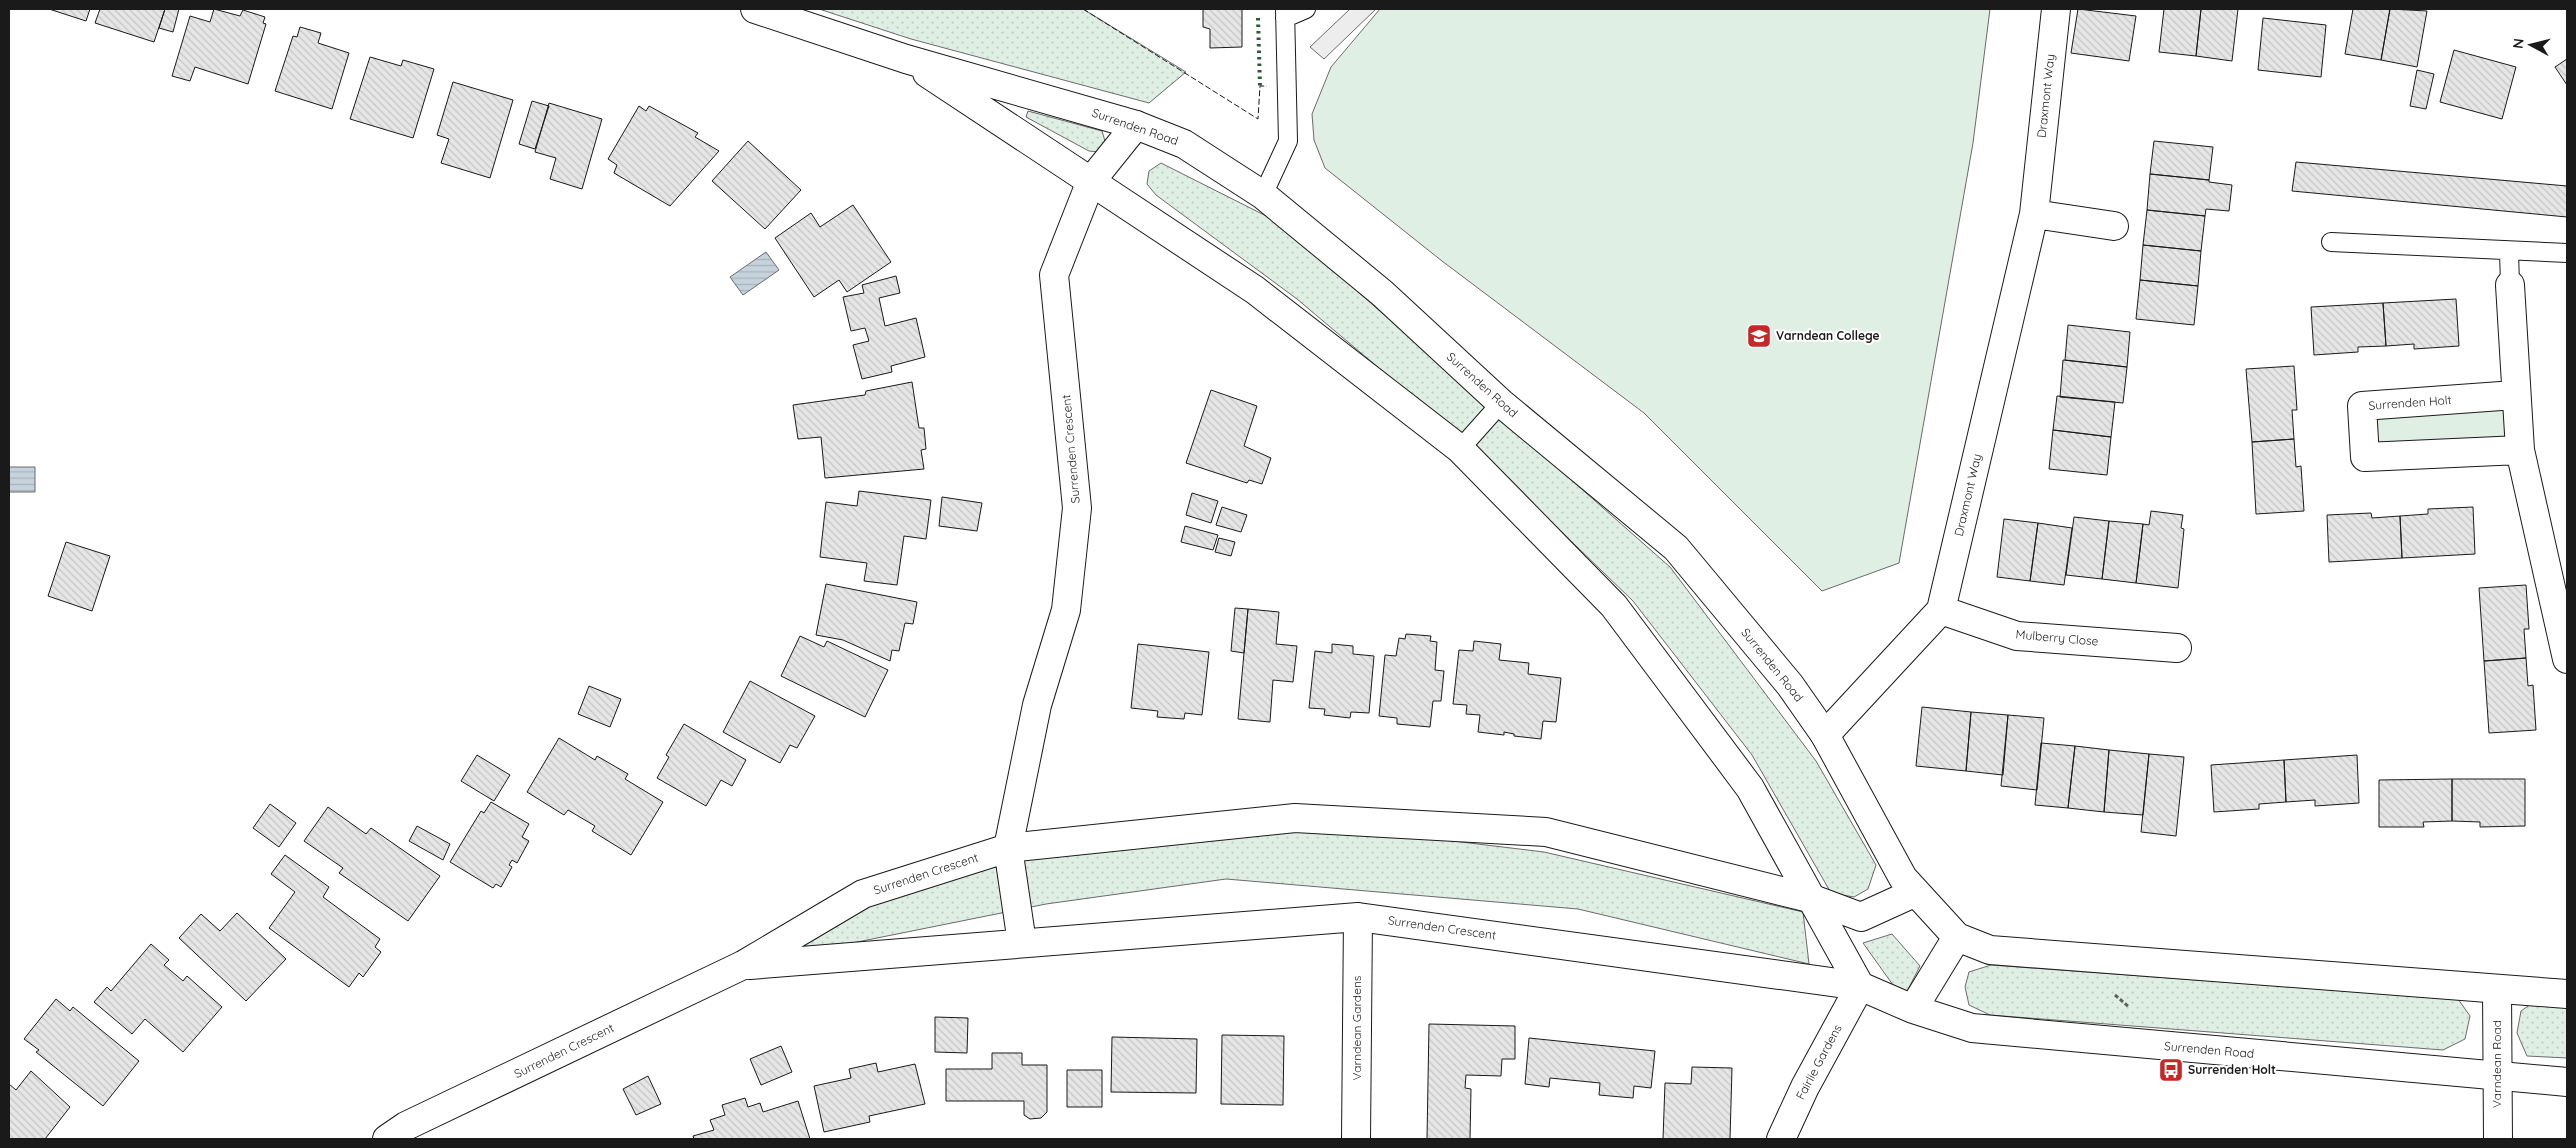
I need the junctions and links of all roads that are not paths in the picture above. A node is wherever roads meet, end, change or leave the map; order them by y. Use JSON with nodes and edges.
{"nodes":[{"id":1,"x":755,"y":9,"type":"edge"},
{"id":2,"x":1306,"y":9,"type":"edge"},
{"id":3,"x":2056,"y":9,"type":"edge"},
{"id":4,"x":1285,"y":13,"type":"edge"},
{"id":5,"x":906,"y":59,"type":"junction"},
{"id":6,"x":1136,"y":125,"type":"junction"},
{"id":7,"x":1091,"y":181,"type":"junction"},
{"id":8,"x":1263,"y":195,"type":"junction"},
{"id":9,"x":2034,"y":214,"type":"junction"},
{"id":10,"x":2114,"y":226,"type":"dead end"},
{"id":11,"x":2331,"y":242,"type":"dead end"},
{"id":12,"x":2508,"y":251,"type":"junction"},
{"id":13,"x":2567,"y":253,"type":"edge"},
{"id":14,"x":2510,"y":285,"type":"joint"},
{"id":15,"x":2515,"y":395,"type":"junction"},
{"id":16,"x":1500,"y":403,"type":"junction"},
{"id":17,"x":1460,"y":449,"type":"junction"},
{"id":18,"x":2520,"y":450,"type":"junction"},
{"id":19,"x":1941,"y":610,"type":"junction"},
{"id":20,"x":2177,"y":648,"type":"dead end"},
{"id":21,"x":2567,"y":659,"type":"edge"},
{"id":22,"x":1825,"y":735,"type":"junction"},
{"id":23,"x":1008,"y":848,"type":"junction"},
{"id":24,"x":1916,"y":892,"type":"junction"},
{"id":25,"x":1813,"y":899,"type":"junction"},
{"id":26,"x":1358,"y":917,"type":"junction"},
{"id":27,"x":1957,"y":937,"type":"junction"},
{"id":28,"x":1022,"y":943,"type":"junction"},
{"id":29,"x":744,"y":965,"type":"junction"},
{"id":30,"x":1860,"y":986,"type":"junction"},
{"id":31,"x":2497,"y":990,"type":"junction"},
{"id":32,"x":2567,"y":994,"type":"edge"},
{"id":33,"x":1913,"y":1009,"type":"junction"},
{"id":34,"x":2497,"y":1077,"type":"junction"},
{"id":35,"x":2567,"y":1082,"type":"edge"},
{"id":36,"x":387,"y":1139,"type":"edge"},
{"id":37,"x":1356,"y":1139,"type":"edge"},
{"id":38,"x":1781,"y":1139,"type":"edge"},
{"id":39,"x":2498,"y":1139,"type":"edge"}],
"edges":[{"from":1,"to":5,"type":"street","name":"Surrenden Road"},
{"from":2,"to":4,"type":"lane"},
{"from":3,"to":9,"type":"street","name":"Draxmont Way"},
{"from":4,"to":8,"type":"lane"},
{"from":5,"to":6,"type":"street","name":"Surrenden Road"},
{"from":5,"to":7,"type":"street","name":"Surrenden Road"},
{"from":6,"to":7,"type":"street","name":"Surrenden Crescent"},
{"from":6,"to":8,"type":"street","name":"Surrenden Road"},
{"from":7,"to":17,"type":"street","name":"Surrenden Road"},
{"from":7,"to":23,"type":"street","name":"Surrenden Crescent"},
{"from":8,"to":16,"type":"street","name":"Surrenden Road"},
{"from":9,"to":10,"type":"street"},
{"from":9,"to":19,"type":"street","name":"Draxmont Way"},
{"from":11,"to":12,"type":"lane"},
{"from":12,"to":13,"type":"lane"},
{"from":12,"to":14,"type":"lane"},
{"from":14,"to":15,"type":"street"},
{"from":15,"to":18,"type":"street"},
{"from":15,"to":18,"type":"street","name":"Surrenden Holt"},
{"from":16,"to":17,"type":"lane"},
{"from":16,"to":22,"type":"street","name":"Surrenden Road"},
{"from":17,"to":25,"type":"street","name":"Surrenden Road"},
{"from":18,"to":21,"type":"street"},
{"from":19,"to":20,"type":"street","name":"Mulberry Close"},
{"from":19,"to":22,"type":"street","name":"Draxmont Way"},
{"from":22,"to":24,"type":"street","name":"Surrenden Road"},
{"from":23,"to":25,"type":"street","name":"Surrenden Crescent"},
{"from":23,"to":28,"type":"street","name":"Surrenden Crescent"},
{"from":23,"to":29,"type":"street","name":"Surrenden Crescent"},
{"from":24,"to":25,"type":"street"},
{"from":24,"to":27,"type":"street","name":"Surrenden Road"},
{"from":25,"to":30,"type":"street","name":"Surrenden Road"},
{"from":26,"to":28,"type":"street","name":"Surrenden Crescent"},
{"from":26,"to":30,"type":"street","name":"Surrenden Crescent"},
{"from":26,"to":37,"type":"street","name":"Varndean Gardens"},
{"from":27,"to":31,"type":"street","name":"Surrenden Road"},
{"from":27,"to":33,"type":"street"},
{"from":28,"to":29,"type":"street","name":"Surrenden Crescent"},
{"from":29,"to":36,"type":"street","name":"Surrenden Crescent"},
{"from":30,"to":33,"type":"street","name":"Surrenden Road"},
{"from":30,"to":38,"type":"street","name":"Fairlie Gardens"},
{"from":31,"to":32,"type":"street","name":"Surrenden Road"},
{"from":31,"to":34,"type":"street","name":"Varndean Road"},
{"from":33,"to":34,"type":"street","name":"Surrenden Road"},
{"from":34,"to":35,"type":"street","name":"Surrenden Road"},
{"from":34,"to":39,"type":"street","name":"Varndean Road"}]}
